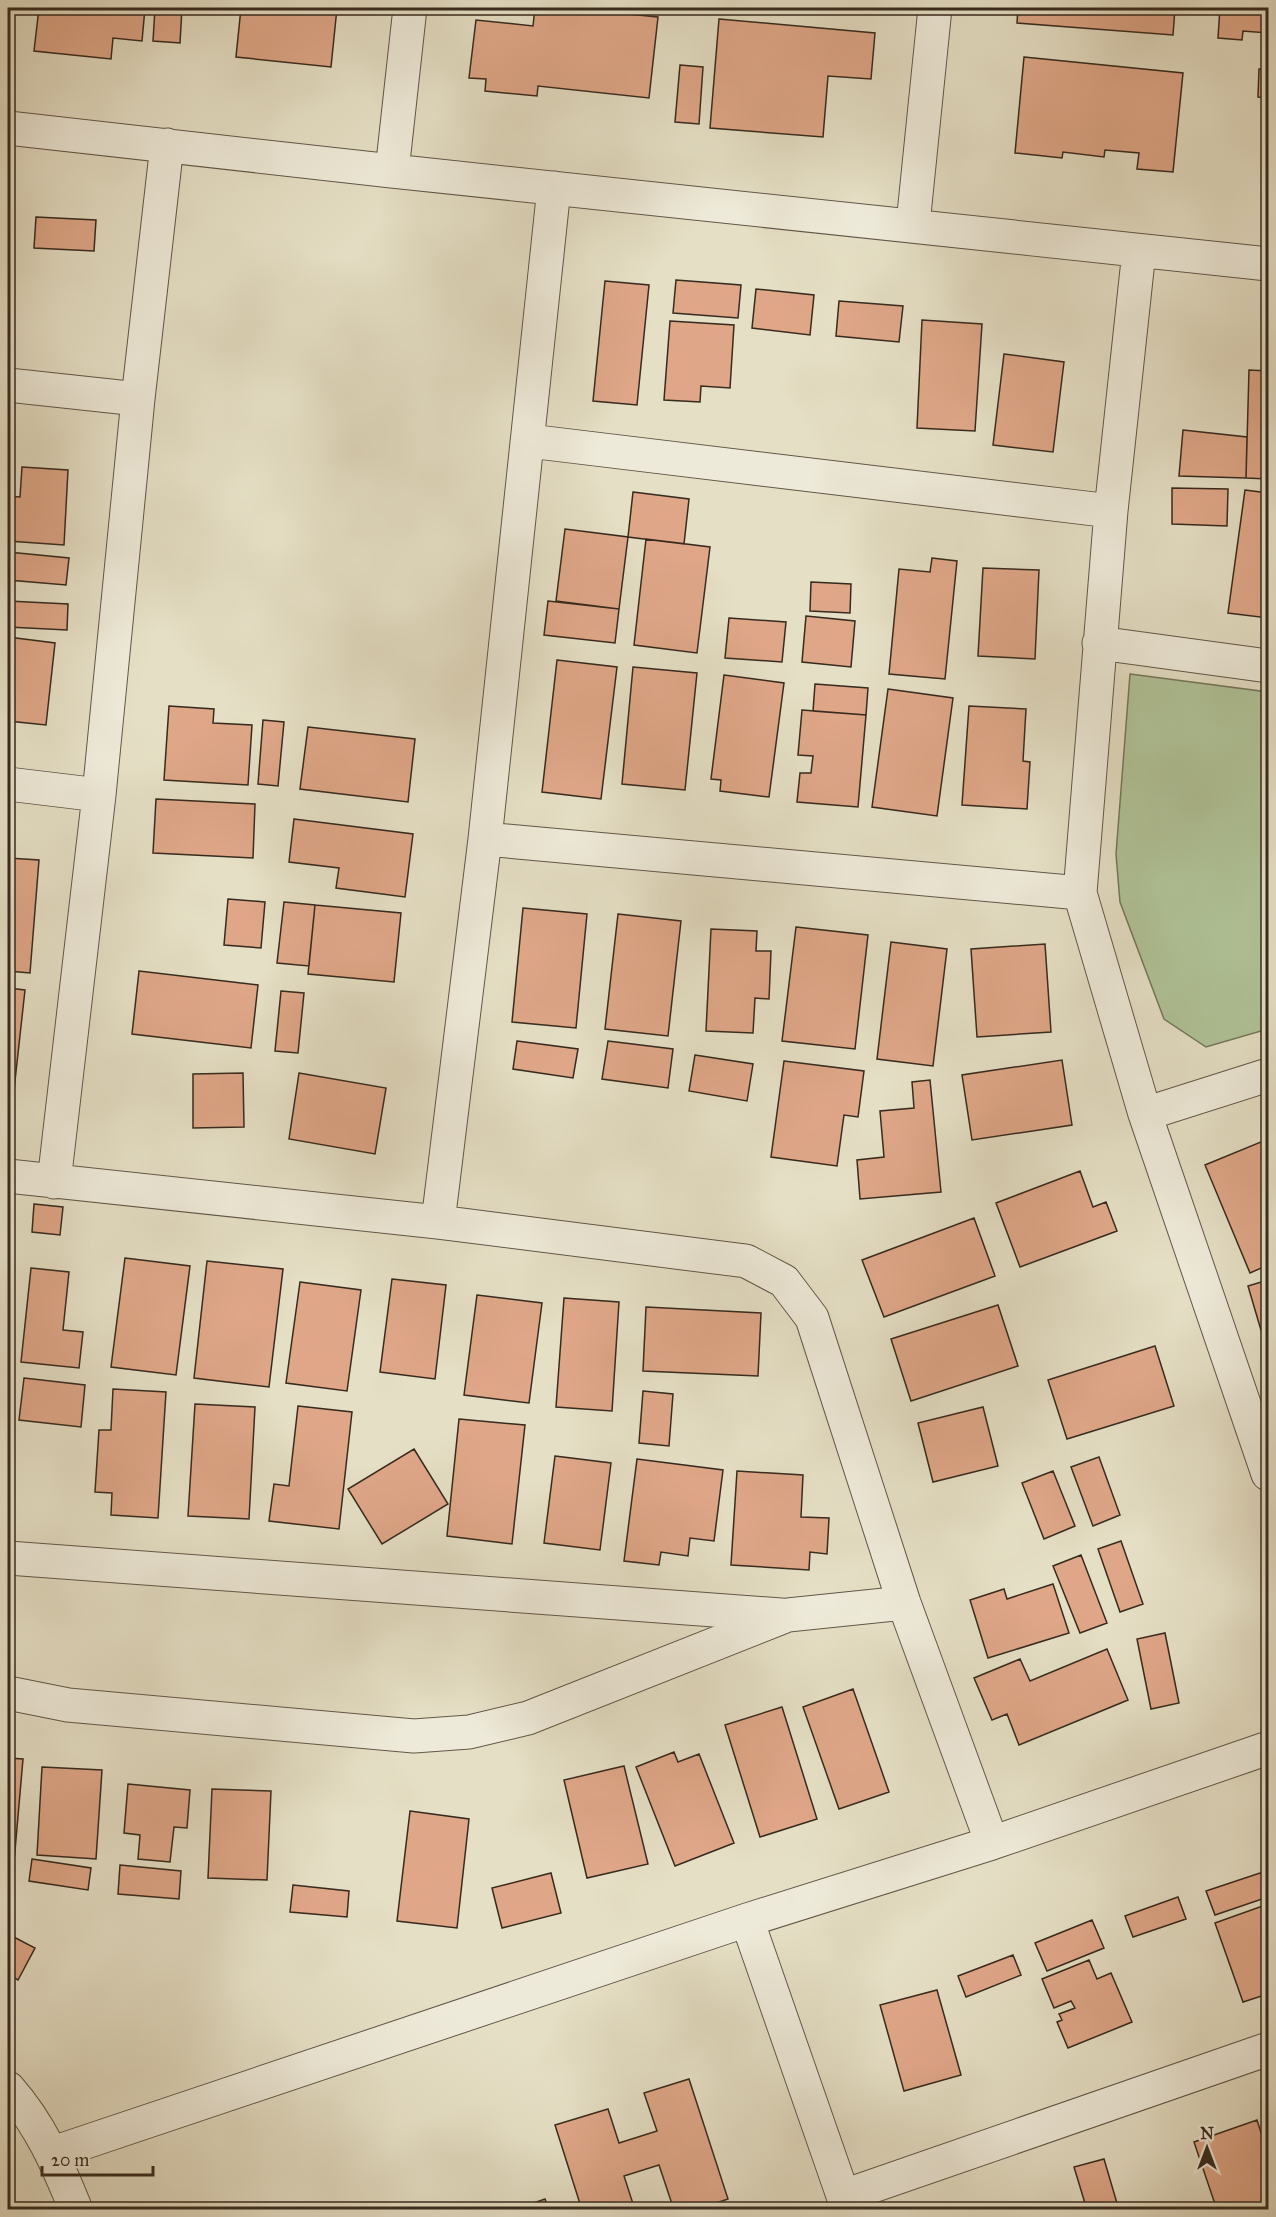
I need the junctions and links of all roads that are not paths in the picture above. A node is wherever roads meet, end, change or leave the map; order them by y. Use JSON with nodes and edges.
{"nodes":[{"id":1,"x":410,"y":8,"type":"edge"},
{"id":2,"x":935,"y":8,"type":"edge"},
{"id":3,"x":8,"y":128,"type":"edge"},
{"id":4,"x":168,"y":145,"type":"junction"},
{"id":5,"x":392,"y":171,"type":"junction"},
{"id":6,"x":554,"y":188,"type":"junction"},
{"id":7,"x":913,"y":224,"type":"junction"},
{"id":8,"x":1139,"y":251,"type":"junction"},
{"id":9,"x":1269,"y":264,"type":"edge"},
{"id":10,"x":8,"y":385,"type":"edge"},
{"id":11,"x":138,"y":399,"type":"junction"},
{"id":12,"x":529,"y":441,"type":"junction"},
{"id":13,"x":1111,"y":512,"type":"junction"},
{"id":14,"x":1099,"y":643,"type":"junction"},
{"id":15,"x":1269,"y":666,"type":"edge"},
{"id":16,"x":8,"y":784,"type":"edge"},
{"id":17,"x":99,"y":795,"type":"junction"},
{"id":18,"x":485,"y":839,"type":"junction"},
{"id":19,"x":1080,"y":893,"type":"junction"},
{"id":20,"x":1269,"y":1075,"type":"edge"},
{"id":21,"x":1145,"y":1114,"type":"junction"},
{"id":22,"x":8,"y":1176,"type":"edge"},
{"id":23,"x":54,"y":1182,"type":"junction"},
{"id":24,"x":438,"y":1222,"type":"junction"},
{"id":25,"x":1266,"y":1462,"type":"edge"},
{"id":26,"x":8,"y":1558,"type":"edge"},
{"id":27,"x":904,"y":1603,"type":"junction"},
{"id":28,"x":788,"y":1615,"type":"junction"},
{"id":29,"x":8,"y":1693,"type":"edge"},
{"id":30,"x":1269,"y":1748,"type":"edge"},
{"id":31,"x":992,"y":1843,"type":"junction"},
{"id":32,"x":747,"y":1920,"type":"junction"},
{"id":33,"x":1269,"y":2049,"type":"edge"},
{"id":34,"x":8,"y":2088,"type":"edge"},
{"id":35,"x":53,"y":2152,"type":"junction"},
{"id":36,"x":846,"y":2203,"type":"edge"},
{"id":37,"x":76,"y":2210,"type":"edge"}],
"edges":[{"from":1,"to":5,"type":"street"},
{"from":2,"to":7,"type":"street"},
{"from":3,"to":4,"type":"street"},
{"from":4,"to":5,"type":"street"},
{"from":4,"to":11,"type":"street"},
{"from":5,"to":6,"type":"street"},
{"from":6,"to":7,"type":"street"},
{"from":6,"to":12,"type":"street"},
{"from":7,"to":8,"type":"street"},
{"from":8,"to":9,"type":"street"},
{"from":8,"to":13,"type":"street"},
{"from":10,"to":11,"type":"street"},
{"from":11,"to":17,"type":"street"},
{"from":12,"to":13,"type":"street"},
{"from":12,"to":18,"type":"street"},
{"from":13,"to":14,"type":"street"},
{"from":14,"to":15,"type":"street"},
{"from":14,"to":19,"type":"street"},
{"from":16,"to":17,"type":"street"},
{"from":17,"to":23,"type":"street"},
{"from":18,"to":19,"type":"street"},
{"from":18,"to":24,"type":"street"},
{"from":19,"to":21,"type":"street"},
{"from":20,"to":21,"type":"street"},
{"from":21,"to":25,"type":"street"},
{"from":22,"to":23,"type":"street"},
{"from":23,"to":24,"type":"street"},
{"from":24,"to":27,"type":"street"},
{"from":26,"to":28,"type":"street"},
{"from":27,"to":28,"type":"street"},
{"from":27,"to":31,"type":"street"},
{"from":28,"to":29,"type":"street"},
{"from":30,"to":31,"type":"street"},
{"from":31,"to":32,"type":"street"},
{"from":32,"to":35,"type":"street"},
{"from":32,"to":36,"type":"street"},
{"from":33,"to":36,"type":"street"},
{"from":34,"to":35,"type":"street"},
{"from":35,"to":37,"type":"street"}]}
